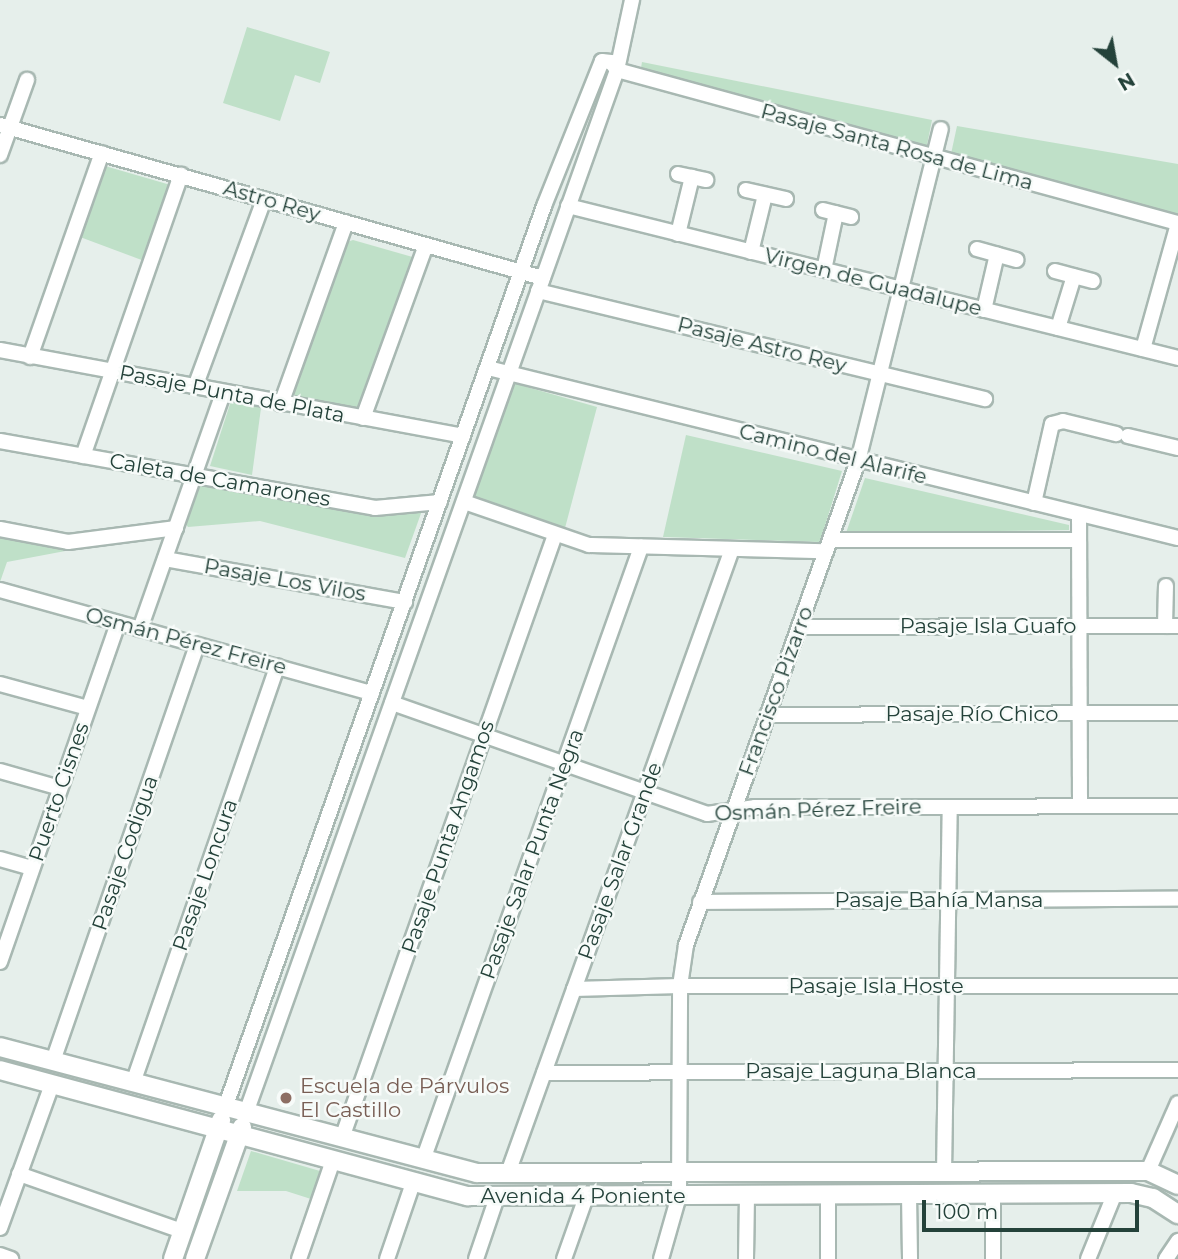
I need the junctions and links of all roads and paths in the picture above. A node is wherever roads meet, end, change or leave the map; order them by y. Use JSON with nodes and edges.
{"nodes":[{"id":1,"x":632,"y":0,"type":"edge"},
{"id":2,"x":617,"y":70,"type":"junction"},
{"id":3,"x":27,"y":80,"type":"dead end"},
{"id":4,"x":5,"y":126,"type":"edge"},
{"id":5,"x":942,"y":129,"type":"dead end"},
{"id":6,"x":102,"y":153,"type":"junction"},
{"id":7,"x":0,"y":155,"type":"edge"},
{"id":8,"x":934,"y":158,"type":"junction"},
{"id":9,"x":181,"y":176,"type":"junction"},
{"id":10,"x":692,"y":177,"type":"dead end"},
{"id":11,"x":746,"y":190,"type":"dead end"},
{"id":12,"x":765,"y":195,"type":"junction"},
{"id":13,"x":264,"y":199,"type":"junction"},
{"id":14,"x":786,"y":199,"type":"dead end"},
{"id":15,"x":568,"y":206,"type":"junction"},
{"id":16,"x":851,"y":217,"type":"dead end"},
{"id":17,"x":345,"y":222,"type":"junction"},
{"id":18,"x":1178,"y":223,"type":"edge"},
{"id":19,"x":678,"y":234,"type":"junction"},
{"id":20,"x":426,"y":245,"type":"junction"},
{"id":21,"x":977,"y":248,"type":"dead end"},
{"id":22,"x":751,"y":252,"type":"junction"},
{"id":23,"x":997,"y":254,"type":"junction"},
{"id":24,"x":1017,"y":260,"type":"dead end"},
{"id":25,"x":824,"y":270,"type":"junction"},
{"id":26,"x":1055,"y":271,"type":"dead end"},
{"id":27,"x":522,"y":272,"type":"junction"},
{"id":28,"x":1074,"y":276,"type":"junction"},
{"id":29,"x":1093,"y":281,"type":"dead end"},
{"id":30,"x":541,"y":284,"type":"junction"},
{"id":31,"x":902,"y":290,"type":"junction"},
{"id":32,"x":984,"y":310,"type":"junction"},
{"id":33,"x":1058,"y":328,"type":"junction"},
{"id":34,"x":1143,"y":349,"type":"junction"},
{"id":35,"x":0,"y":350,"type":"edge"},
{"id":36,"x":30,"y":357,"type":"junction"},
{"id":37,"x":1178,"y":358,"type":"edge"},
{"id":38,"x":488,"y":368,"type":"junction"},
{"id":39,"x":112,"y":372,"type":"junction"},
{"id":40,"x":880,"y":373,"type":"junction"},
{"id":41,"x":510,"y":374,"type":"junction"},
{"id":42,"x":195,"y":387,"type":"junction"},
{"id":43,"x":223,"y":393,"type":"junction"},
{"id":44,"x":985,"y":399,"type":"dead end"},
{"id":45,"x":281,"y":404,"type":"junction"},
{"id":46,"x":363,"y":418,"type":"junction"},
{"id":47,"x":463,"y":436,"type":"junction"},
{"id":48,"x":0,"y":441,"type":"edge"},
{"id":49,"x":1178,"y":448,"type":"edge"},
{"id":50,"x":83,"y":456,"type":"junction"},
{"id":51,"x":858,"y":461,"type":"junction"},
{"id":52,"x":194,"y":477,"type":"junction"},
{"id":53,"x":440,"y":502,"type":"junction"},
{"id":54,"x":464,"y":502,"type":"junction"},
{"id":55,"x":1034,"y":503,"type":"junction"},
{"id":56,"x":1079,"y":514,"type":"junction"},
{"id":57,"x":176,"y":528,"type":"junction"},
{"id":58,"x":0,"y":529,"type":"edge"},
{"id":59,"x":555,"y":535,"type":"junction"},
{"id":60,"x":1177,"y":536,"type":"edge"},
{"id":61,"x":1079,"y":540,"type":"junction"},
{"id":62,"x":828,"y":545,"type":"junction"},
{"id":63,"x":641,"y":547,"type":"junction"},
{"id":64,"x":732,"y":549,"type":"junction"},
{"id":65,"x":165,"y":559,"type":"junction"},
{"id":66,"x":1166,"y":586,"type":"dead end"},
{"id":67,"x":0,"y":590,"type":"edge"},
{"id":68,"x":405,"y":602,"type":"junction"},
{"id":69,"x":118,"y":622,"type":"junction"},
{"id":70,"x":1080,"y":626,"type":"junction"},
{"id":71,"x":1172,"y":626,"type":"edge"},
{"id":72,"x":799,"y":627,"type":"junction"},
{"id":73,"x":141,"y":629,"type":"junction"},
{"id":74,"x":197,"y":645,"type":"junction"},
{"id":75,"x":276,"y":666,"type":"junction"},
{"id":76,"x":0,"y":684,"type":"edge"},
{"id":77,"x":372,"y":693,"type":"junction"},
{"id":78,"x":392,"y":703,"type":"junction"},
{"id":79,"x":88,"y":708,"type":"junction"},
{"id":80,"x":1178,"y":713,"type":"edge"},
{"id":81,"x":1080,"y":714,"type":"junction"},
{"id":82,"x":767,"y":715,"type":"junction"},
{"id":83,"x":484,"y":735,"type":"junction"},
{"id":84,"x":564,"y":764,"type":"junction"},
{"id":85,"x":0,"y":771,"type":"edge"},
{"id":86,"x":60,"y":788,"type":"junction"},
{"id":87,"x":644,"y":792,"type":"junction"},
{"id":88,"x":1080,"y":806,"type":"junction"},
{"id":89,"x":1178,"y":806,"type":"edge"},
{"id":90,"x":950,"y":807,"type":"junction"},
{"id":91,"x":732,"y":812,"type":"junction"},
{"id":92,"x":0,"y":859,"type":"edge"},
{"id":93,"x":32,"y":868,"type":"junction"},
{"id":94,"x":1178,"y":899,"type":"edge"},
{"id":95,"x":948,"y":900,"type":"junction"},
{"id":96,"x":700,"y":902,"type":"junction"},
{"id":97,"x":3,"y":946,"type":"edge"},
{"id":98,"x":0,"y":962,"type":"edge"},
{"id":99,"x":680,"y":986,"type":"junction"},
{"id":100,"x":947,"y":986,"type":"junction"},
{"id":101,"x":1178,"y":986,"type":"edge"},
{"id":102,"x":574,"y":989,"type":"junction"},
{"id":103,"x":0,"y":1047,"type":"edge"},
{"id":104,"x":53,"y":1061,"type":"junction"},
{"id":105,"x":0,"y":1070,"type":"edge"},
{"id":106,"x":1178,"y":1070,"type":"edge"},
{"id":107,"x":945,"y":1071,"type":"junction"},
{"id":108,"x":680,"y":1072,"type":"junction"},
{"id":109,"x":544,"y":1073,"type":"junction"},
{"id":110,"x":133,"y":1083,"type":"junction"},
{"id":111,"x":52,"y":1084,"type":"junction"},
{"id":112,"x":1178,"y":1103,"type":"edge"},
{"id":113,"x":225,"y":1108,"type":"junction"},
{"id":114,"x":246,"y":1113,"type":"junction"},
{"id":115,"x":218,"y":1129,"type":"junction"},
{"id":116,"x":239,"y":1135,"type":"junction"},
{"id":117,"x":342,"y":1138,"type":"junction"},
{"id":118,"x":333,"y":1160,"type":"junction"},
{"id":119,"x":423,"y":1160,"type":"junction"},
{"id":120,"x":1148,"y":1171,"type":"junction"},
{"id":121,"x":680,"y":1172,"type":"junction"},
{"id":122,"x":944,"y":1172,"type":"junction"},
{"id":123,"x":508,"y":1173,"type":"junction"},
{"id":124,"x":19,"y":1174,"type":"junction"},
{"id":125,"x":413,"y":1183,"type":"junction"},
{"id":126,"x":1178,"y":1185,"type":"edge"},
{"id":127,"x":1115,"y":1193,"type":"junction"},
{"id":128,"x":909,"y":1194,"type":"junction"},
{"id":129,"x":993,"y":1194,"type":"junction"},
{"id":130,"x":828,"y":1195,"type":"junction"},
{"id":131,"x":679,"y":1196,"type":"junction"},
{"id":132,"x":747,"y":1196,"type":"junction"},
{"id":133,"x":586,"y":1197,"type":"junction"},
{"id":134,"x":497,"y":1198,"type":"junction"},
{"id":135,"x":1178,"y":1214,"type":"edge"},
{"id":136,"x":0,"y":1228,"type":"edge"},
{"id":137,"x":182,"y":1231,"type":"junction"},
{"id":138,"x":1178,"y":1241,"type":"edge"},
{"id":139,"x":0,"y":1255,"type":"edge"},
{"id":140,"x":11,"y":1259,"type":"edge"},
{"id":141,"x":173,"y":1259,"type":"edge"},
{"id":142,"x":195,"y":1259,"type":"edge"},
{"id":143,"x":299,"y":1259,"type":"edge"},
{"id":144,"x":387,"y":1259,"type":"edge"},
{"id":145,"x":476,"y":1259,"type":"edge"},
{"id":146,"x":564,"y":1259,"type":"edge"},
{"id":147,"x":661,"y":1259,"type":"edge"},
{"id":148,"x":747,"y":1259,"type":"edge"},
{"id":149,"x":828,"y":1259,"type":"edge"},
{"id":150,"x":910,"y":1259,"type":"edge"},
{"id":151,"x":993,"y":1259,"type":"edge"},
{"id":152,"x":1088,"y":1259,"type":"edge"},
{"id":153,"x":1166,"y":1259,"type":"edge"}],
"edges":[{"from":1,"to":2,"type":"street"},
{"from":2,"to":8,"type":"street","name":"Pasaje Santa Rosa de Lima"},
{"from":2,"to":15,"type":"street"},
{"from":2,"to":27,"type":"street"},
{"from":3,"to":4,"type":"street"},
{"from":4,"to":6,"type":"street","name":"Astro Rey"},
{"from":4,"to":7,"type":"street"},
{"from":5,"to":8,"type":"street","name":"Francisco Pizarro"},
{"from":6,"to":9,"type":"street","name":"Astro Rey"},
{"from":6,"to":36,"type":"street"},
{"from":8,"to":18,"type":"street","name":"Pasaje Santa Rosa de Lima"},
{"from":8,"to":31,"type":"street","name":"Francisco Pizarro"},
{"from":9,"to":13,"type":"street","name":"Astro Rey"},
{"from":9,"to":39,"type":"street"},
{"from":10,"to":19,"type":"street"},
{"from":11,"to":12,"type":"street"},
{"from":12,"to":14,"type":"street"},
{"from":12,"to":22,"type":"street"},
{"from":13,"to":17,"type":"street","name":"Astro Rey"},
{"from":13,"to":42,"type":"street"},
{"from":15,"to":19,"type":"street","name":"Virgen de Guadalupe"},
{"from":15,"to":30,"type":"street"},
{"from":16,"to":25,"type":"street"},
{"from":17,"to":20,"type":"street","name":"Astro Rey"},
{"from":17,"to":45,"type":"street"},
{"from":18,"to":34,"type":"street","name":"Pasaje Santa Rosa de Lima"},
{"from":19,"to":22,"type":"street","name":"Virgen de Guadalupe"},
{"from":20,"to":27,"type":"street","name":"Astro Rey"},
{"from":20,"to":46,"type":"street"},
{"from":21,"to":23,"type":"street"},
{"from":22,"to":25,"type":"street","name":"Virgen de Guadalupe"},
{"from":23,"to":24,"type":"street"},
{"from":23,"to":32,"type":"street"},
{"from":25,"to":31,"type":"street","name":"Virgen de Guadalupe"},
{"from":26,"to":28,"type":"street"},
{"from":27,"to":30,"type":"street","name":"Astro Rey"},
{"from":27,"to":38,"type":"street"},
{"from":28,"to":29,"type":"street"},
{"from":28,"to":33,"type":"street"},
{"from":30,"to":40,"type":"street","name":"Pasaje Astro Rey"},
{"from":30,"to":41,"type":"street"},
{"from":31,"to":32,"type":"street","name":"Virgen de Guadalupe"},
{"from":31,"to":40,"type":"street","name":"Francisco Pizarro"},
{"from":32,"to":33,"type":"street","name":"Virgen de Guadalupe"},
{"from":33,"to":34,"type":"street","name":"Virgen de Guadalupe"},
{"from":34,"to":37,"type":"street","name":"Virgen de Guadalupe"},
{"from":35,"to":36,"type":"street","name":"Pasaje Punta de Plata"},
{"from":36,"to":39,"type":"street","name":"Pasaje Punta de Plata"},
{"from":38,"to":41,"type":"street","name":"Camino del Alarife"},
{"from":38,"to":47,"type":"street"},
{"from":39,"to":42,"type":"street","name":"Pasaje Punta de Plata"},
{"from":39,"to":50,"type":"street"},
{"from":40,"to":44,"type":"street","name":"Pasaje Astro Rey"},
{"from":40,"to":51,"type":"street","name":"Francisco Pizarro"},
{"from":41,"to":51,"type":"street","name":"Camino del Alarife"},
{"from":41,"to":54,"type":"street"},
{"from":42,"to":43,"type":"street","name":"Pasaje Punta de Plata"},
{"from":43,"to":45,"type":"street","name":"Pasaje Punta de Plata"},
{"from":43,"to":52,"type":"street"},
{"from":45,"to":46,"type":"street","name":"Pasaje Punta de Plata"},
{"from":46,"to":47,"type":"street","name":"Pasaje Punta de Plata"},
{"from":47,"to":53,"type":"street"},
{"from":48,"to":50,"type":"street","name":"Caleta de Camarones"},
{"from":49,"to":55,"type":"street"},
{"from":50,"to":52,"type":"street","name":"Caleta de Camarones"},
{"from":51,"to":55,"type":"street","name":"Camino del Alarife"},
{"from":51,"to":62,"type":"street","name":"Francisco Pizarro"},
{"from":52,"to":53,"type":"street","name":"Caleta de Camarones"},
{"from":52,"to":57,"type":"street"},
{"from":53,"to":68,"type":"street"},
{"from":54,"to":59,"type":"street"},
{"from":54,"to":78,"type":"street"},
{"from":55,"to":56,"type":"street","name":"Camino del Alarife"},
{"from":56,"to":60,"type":"street","name":"Camino del Alarife"},
{"from":56,"to":61,"type":"street"},
{"from":57,"to":58,"type":"street"},
{"from":57,"to":65,"type":"street"},
{"from":59,"to":63,"type":"street"},
{"from":59,"to":83,"type":"street","name":"Pasaje Punta Angamos"},
{"from":61,"to":62,"type":"street"},
{"from":61,"to":70,"type":"street"},
{"from":62,"to":64,"type":"street"},
{"from":62,"to":72,"type":"street","name":"Francisco Pizarro"},
{"from":63,"to":64,"type":"street"},
{"from":63,"to":84,"type":"street","name":"Pasaje Salar Punta Negra"},
{"from":64,"to":87,"type":"street","name":"Pasaje Salar Grande"},
{"from":65,"to":68,"type":"street","name":"Pasaje Los Vilos"},
{"from":65,"to":73,"type":"street"},
{"from":66,"to":71,"type":"street"},
{"from":67,"to":69,"type":"street","name":"Osmán Pérez Freire"},
{"from":68,"to":77,"type":"street"},
{"from":69,"to":73,"type":"street","name":"Osmán Pérez Freire"},
{"from":69,"to":79,"type":"street","name":"Puerto Cisnes"},
{"from":70,"to":71,"type":"street","name":"Pasaje Isla Guafo"},
{"from":70,"to":72,"type":"street","name":"Pasaje Isla Guafo"},
{"from":70,"to":81,"type":"street"},
{"from":72,"to":82,"type":"street","name":"Francisco Pizarro"},
{"from":73,"to":74,"type":"street","name":"Osmán Pérez Freire"},
{"from":74,"to":75,"type":"street","name":"Osmán Pérez Freire"},
{"from":74,"to":104,"type":"street","name":"Pasaje Codigua"},
{"from":75,"to":77,"type":"street","name":"Osmán Pérez Freire"},
{"from":75,"to":110,"type":"street","name":"Pasaje Loncura"},
{"from":76,"to":79,"type":"street"},
{"from":77,"to":113,"type":"street"},
{"from":78,"to":83,"type":"street","name":"Osmán Pérez Freire"},
{"from":78,"to":114,"type":"street"},
{"from":79,"to":86,"type":"street","name":"Puerto Cisnes"},
{"from":80,"to":81,"type":"street","name":"Pasaje Río Chico"},
{"from":81,"to":82,"type":"street","name":"Pasaje Río Chico"},
{"from":81,"to":88,"type":"street"},
{"from":82,"to":91,"type":"street","name":"Francisco Pizarro"},
{"from":83,"to":84,"type":"street","name":"Osmán Pérez Freire"},
{"from":83,"to":117,"type":"street","name":"Pasaje Punta Angamos"},
{"from":84,"to":87,"type":"street","name":"Osmán Pérez Freire"},
{"from":84,"to":119,"type":"street","name":"Pasaje Salar Punta Negra"},
{"from":85,"to":86,"type":"street"},
{"from":86,"to":93,"type":"street","name":"Puerto Cisnes"},
{"from":87,"to":91,"type":"street","name":"Osmán Pérez Freire"},
{"from":87,"to":102,"type":"street","name":"Pasaje Salar Grande"},
{"from":88,"to":89,"type":"street","name":"Osmán Pérez Freire"},
{"from":88,"to":90,"type":"street","name":"Osmán Pérez Freire"},
{"from":90,"to":91,"type":"street","name":"Osmán Pérez Freire"},
{"from":90,"to":95,"type":"street"},
{"from":91,"to":96,"type":"street","name":"Francisco Pizarro"},
{"from":92,"to":93,"type":"street"},
{"from":93,"to":97,"type":"street","name":"Puerto Cisnes"},
{"from":94,"to":95,"type":"street","name":"Pasaje Bahía Mansa"},
{"from":95,"to":96,"type":"street","name":"Pasaje Bahía Mansa"},
{"from":95,"to":100,"type":"street"},
{"from":96,"to":99,"type":"street","name":"Francisco Pizarro"},
{"from":97,"to":98,"type":"street","name":"Puerto Cisnes"},
{"from":99,"to":100,"type":"street","name":"Pasaje Isla Hoste"},
{"from":99,"to":102,"type":"street","name":"Pasaje Isla Hoste"},
{"from":99,"to":108,"type":"street","name":"Francisco Pizarro"},
{"from":100,"to":101,"type":"street","name":"Pasaje Isla Hoste"},
{"from":100,"to":107,"type":"street"},
{"from":102,"to":109,"type":"street","name":"Pasaje Salar Grande"},
{"from":103,"to":104,"type":"street","name":"Avenida 4 Poniente"},
{"from":104,"to":110,"type":"street","name":"Avenida 4 Poniente"},
{"from":105,"to":111,"type":"street","name":"Avenida 4 Poniente"},
{"from":106,"to":107,"type":"street","name":"Pasaje Laguna Blanca"},
{"from":107,"to":108,"type":"street","name":"Pasaje Laguna Blanca"},
{"from":107,"to":122,"type":"street"},
{"from":108,"to":109,"type":"street","name":"Pasaje Laguna Blanca"},
{"from":108,"to":121,"type":"street","name":"Francisco Pizarro"},
{"from":109,"to":123,"type":"street","name":"Pasaje Salar Grande"},
{"from":110,"to":113,"type":"street","name":"Avenida 4 Poniente"},
{"from":111,"to":115,"type":"street","name":"Avenida 4 Poniente"},
{"from":111,"to":124,"type":"street"},
{"from":112,"to":120,"type":"street"},
{"from":113,"to":114,"type":"street","name":"Avenida 4 Poniente"},
{"from":113,"to":115,"type":"street"},
{"from":114,"to":116,"type":"street"},
{"from":114,"to":117,"type":"street","name":"Avenida 4 Poniente"},
{"from":115,"to":116,"type":"street","name":"Avenida 4 Poniente"},
{"from":115,"to":137,"type":"street"},
{"from":116,"to":118,"type":"street","name":"Avenida 4 Poniente"},
{"from":116,"to":142,"type":"street"},
{"from":117,"to":119,"type":"street","name":"Avenida 4 Poniente"},
{"from":118,"to":125,"type":"street","name":"Avenida 4 Poniente"},
{"from":118,"to":143,"type":"street"},
{"from":119,"to":123,"type":"street","name":"Avenida 4 Poniente"},
{"from":120,"to":122,"type":"street","name":"Avenida 4 Poniente"},
{"from":120,"to":126,"type":"street","name":"Avenida 4 Poniente"},
{"from":121,"to":122,"type":"street","name":"Avenida 4 Poniente"},
{"from":121,"to":123,"type":"street","name":"Avenida 4 Poniente"},
{"from":121,"to":131,"type":"street","name":"Francisco Pizarro"},
{"from":124,"to":136,"type":"street"},
{"from":124,"to":137,"type":"street"},
{"from":125,"to":134,"type":"street","name":"Avenida 4 Poniente"},
{"from":125,"to":144,"type":"street"},
{"from":127,"to":129,"type":"street","name":"Avenida 4 Poniente"},
{"from":127,"to":135,"type":"street","name":"Avenida 4 Poniente"},
{"from":127,"to":152,"type":"street"},
{"from":128,"to":129,"type":"street","name":"Avenida 4 Poniente"},
{"from":128,"to":130,"type":"street","name":"Avenida 4 Poniente"},
{"from":128,"to":150,"type":"street"},
{"from":129,"to":151,"type":"street"},
{"from":130,"to":132,"type":"street","name":"Avenida 4 Poniente"},
{"from":130,"to":149,"type":"street"},
{"from":131,"to":132,"type":"street","name":"Avenida 4 Poniente"},
{"from":131,"to":133,"type":"street","name":"Avenida 4 Poniente"},
{"from":131,"to":147,"type":"street","name":"Francisco Pizarro"},
{"from":132,"to":148,"type":"street"},
{"from":133,"to":134,"type":"street","name":"Avenida 4 Poniente"},
{"from":133,"to":146,"type":"street"},
{"from":134,"to":145,"type":"street"},
{"from":137,"to":141,"type":"street"},
{"from":138,"to":153,"type":"street"},
{"from":139,"to":140,"type":"street"}]}
